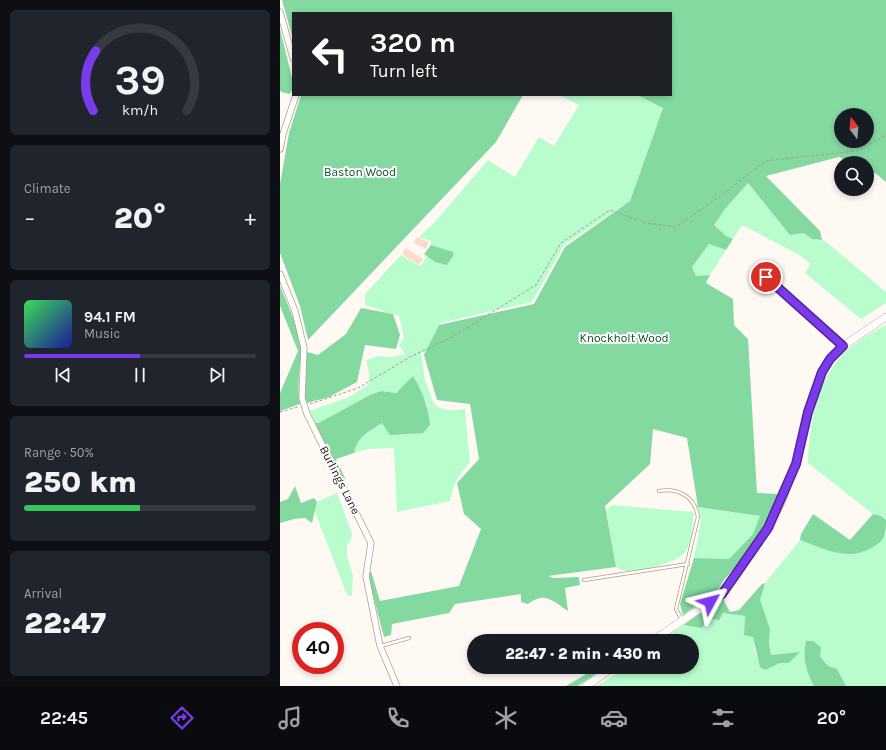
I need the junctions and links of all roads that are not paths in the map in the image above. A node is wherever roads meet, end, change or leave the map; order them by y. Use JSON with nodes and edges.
{"nodes":[{"id":1,"x":280,"y":12,"type":"edge"},
{"id":2,"x":292,"y":54,"type":"edge"},
{"id":3,"x":296,"y":96,"type":"edge"},
{"id":4,"x":280,"y":149,"type":"edge"},
{"id":5,"x":280,"y":274,"type":"edge"},
{"id":6,"x":766,"y":277,"type":"dead end"},
{"id":7,"x":886,"y":317,"type":"edge"},
{"id":8,"x":843,"y":346,"type":"junction"},
{"id":9,"x":659,"y":491,"type":"dead end"},
{"id":10,"x":688,"y":564,"type":"junction"},
{"id":11,"x":584,"y":580,"type":"dead end"},
{"id":12,"x":682,"y":620,"type":"junction"},
{"id":13,"x":662,"y":634,"type":"edge"},
{"id":14,"x":409,"y":638,"type":"dead end"},
{"id":15,"x":380,"y":646,"type":"junction"},
{"id":16,"x":604,"y":674,"type":"edge"},
{"id":17,"x":397,"y":686,"type":"edge"},
{"id":18,"x":586,"y":686,"type":"edge"}],
"edges":[{"from":1,"to":2,"type":"street"},
{"from":3,"to":4,"type":"street"},
{"from":5,"to":15,"type":"street","name":"Burlings Lane"},
{"from":6,"to":8,"type":"lane"},
{"from":7,"to":8,"type":"street"},
{"from":8,"to":12,"type":"street"},
{"from":9,"to":10,"type":"lane"},
{"from":10,"to":11,"type":"lane"},
{"from":10,"to":12,"type":"lane"},
{"from":12,"to":13,"type":"street"},
{"from":14,"to":15,"type":"lane"},
{"from":15,"to":17,"type":"street","name":"Burlings Lane"},
{"from":16,"to":18,"type":"street"}]}
